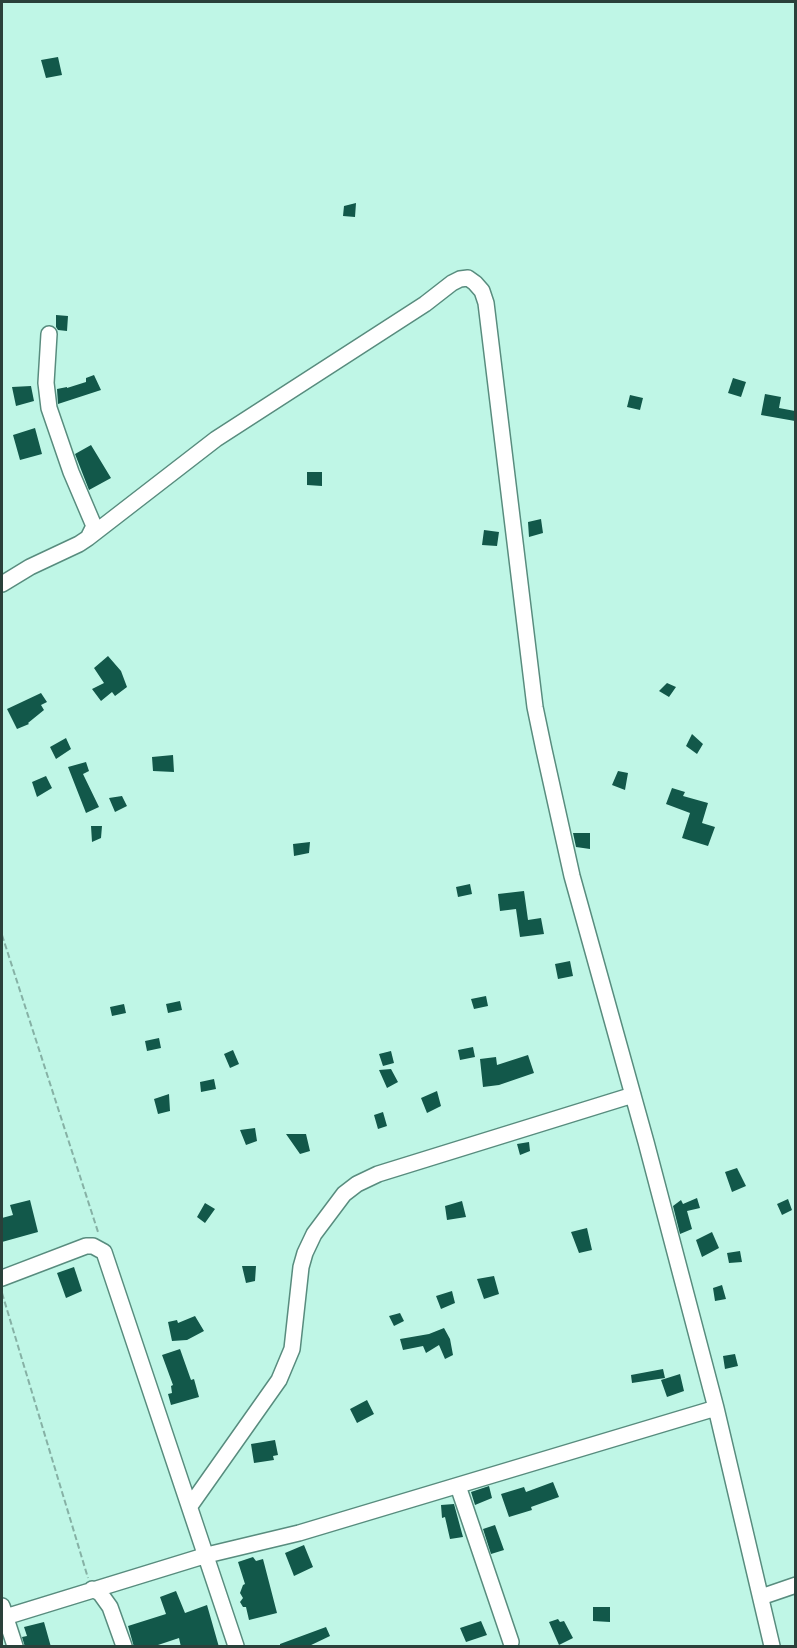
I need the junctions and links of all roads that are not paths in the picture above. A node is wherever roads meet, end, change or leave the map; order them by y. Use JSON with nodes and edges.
{"nodes":[{"id":1,"x":48,"y":334,"type":"dead end"},
{"id":2,"x":88,"y":538,"type":"junction"},
{"id":3,"x":2,"y":585,"type":"edge"},
{"id":4,"x":633,"y":1095,"type":"junction"},
{"id":5,"x":2,"y":1278,"type":"edge"},
{"id":6,"x":716,"y":1408,"type":"junction"},
{"id":7,"x":458,"y":1486,"type":"junction"},
{"id":8,"x":190,"y":1506,"type":"junction"},
{"id":9,"x":207,"y":1555,"type":"junction"},
{"id":10,"x":795,"y":1585,"type":"edge"},
{"id":11,"x":92,"y":1589,"type":"junction"},
{"id":12,"x":761,"y":1597,"type":"junction"},
{"id":13,"x":3,"y":1613,"type":"edge"},
{"id":14,"x":511,"y":1642,"type":"dead end"},
{"id":15,"x":15,"y":1647,"type":"edge"},
{"id":16,"x":124,"y":1647,"type":"edge"},
{"id":17,"x":236,"y":1647,"type":"edge"},
{"id":18,"x":772,"y":1647,"type":"edge"}],
"edges":[{"from":1,"to":2,"type":"street"},
{"from":2,"to":3,"type":"street"},
{"from":2,"to":4,"type":"street"},
{"from":4,"to":6,"type":"street"},
{"from":4,"to":8,"type":"street"},
{"from":5,"to":8,"type":"street"},
{"from":6,"to":7,"type":"street"},
{"from":6,"to":12,"type":"street"},
{"from":7,"to":9,"type":"street"},
{"from":7,"to":14,"type":"street"},
{"from":8,"to":9,"type":"street"},
{"from":9,"to":11,"type":"street"},
{"from":9,"to":17,"type":"street"},
{"from":10,"to":12,"type":"street"},
{"from":11,"to":13,"type":"street"},
{"from":11,"to":16,"type":"street"},
{"from":12,"to":18,"type":"street"},
{"from":13,"to":15,"type":"street"}]}
